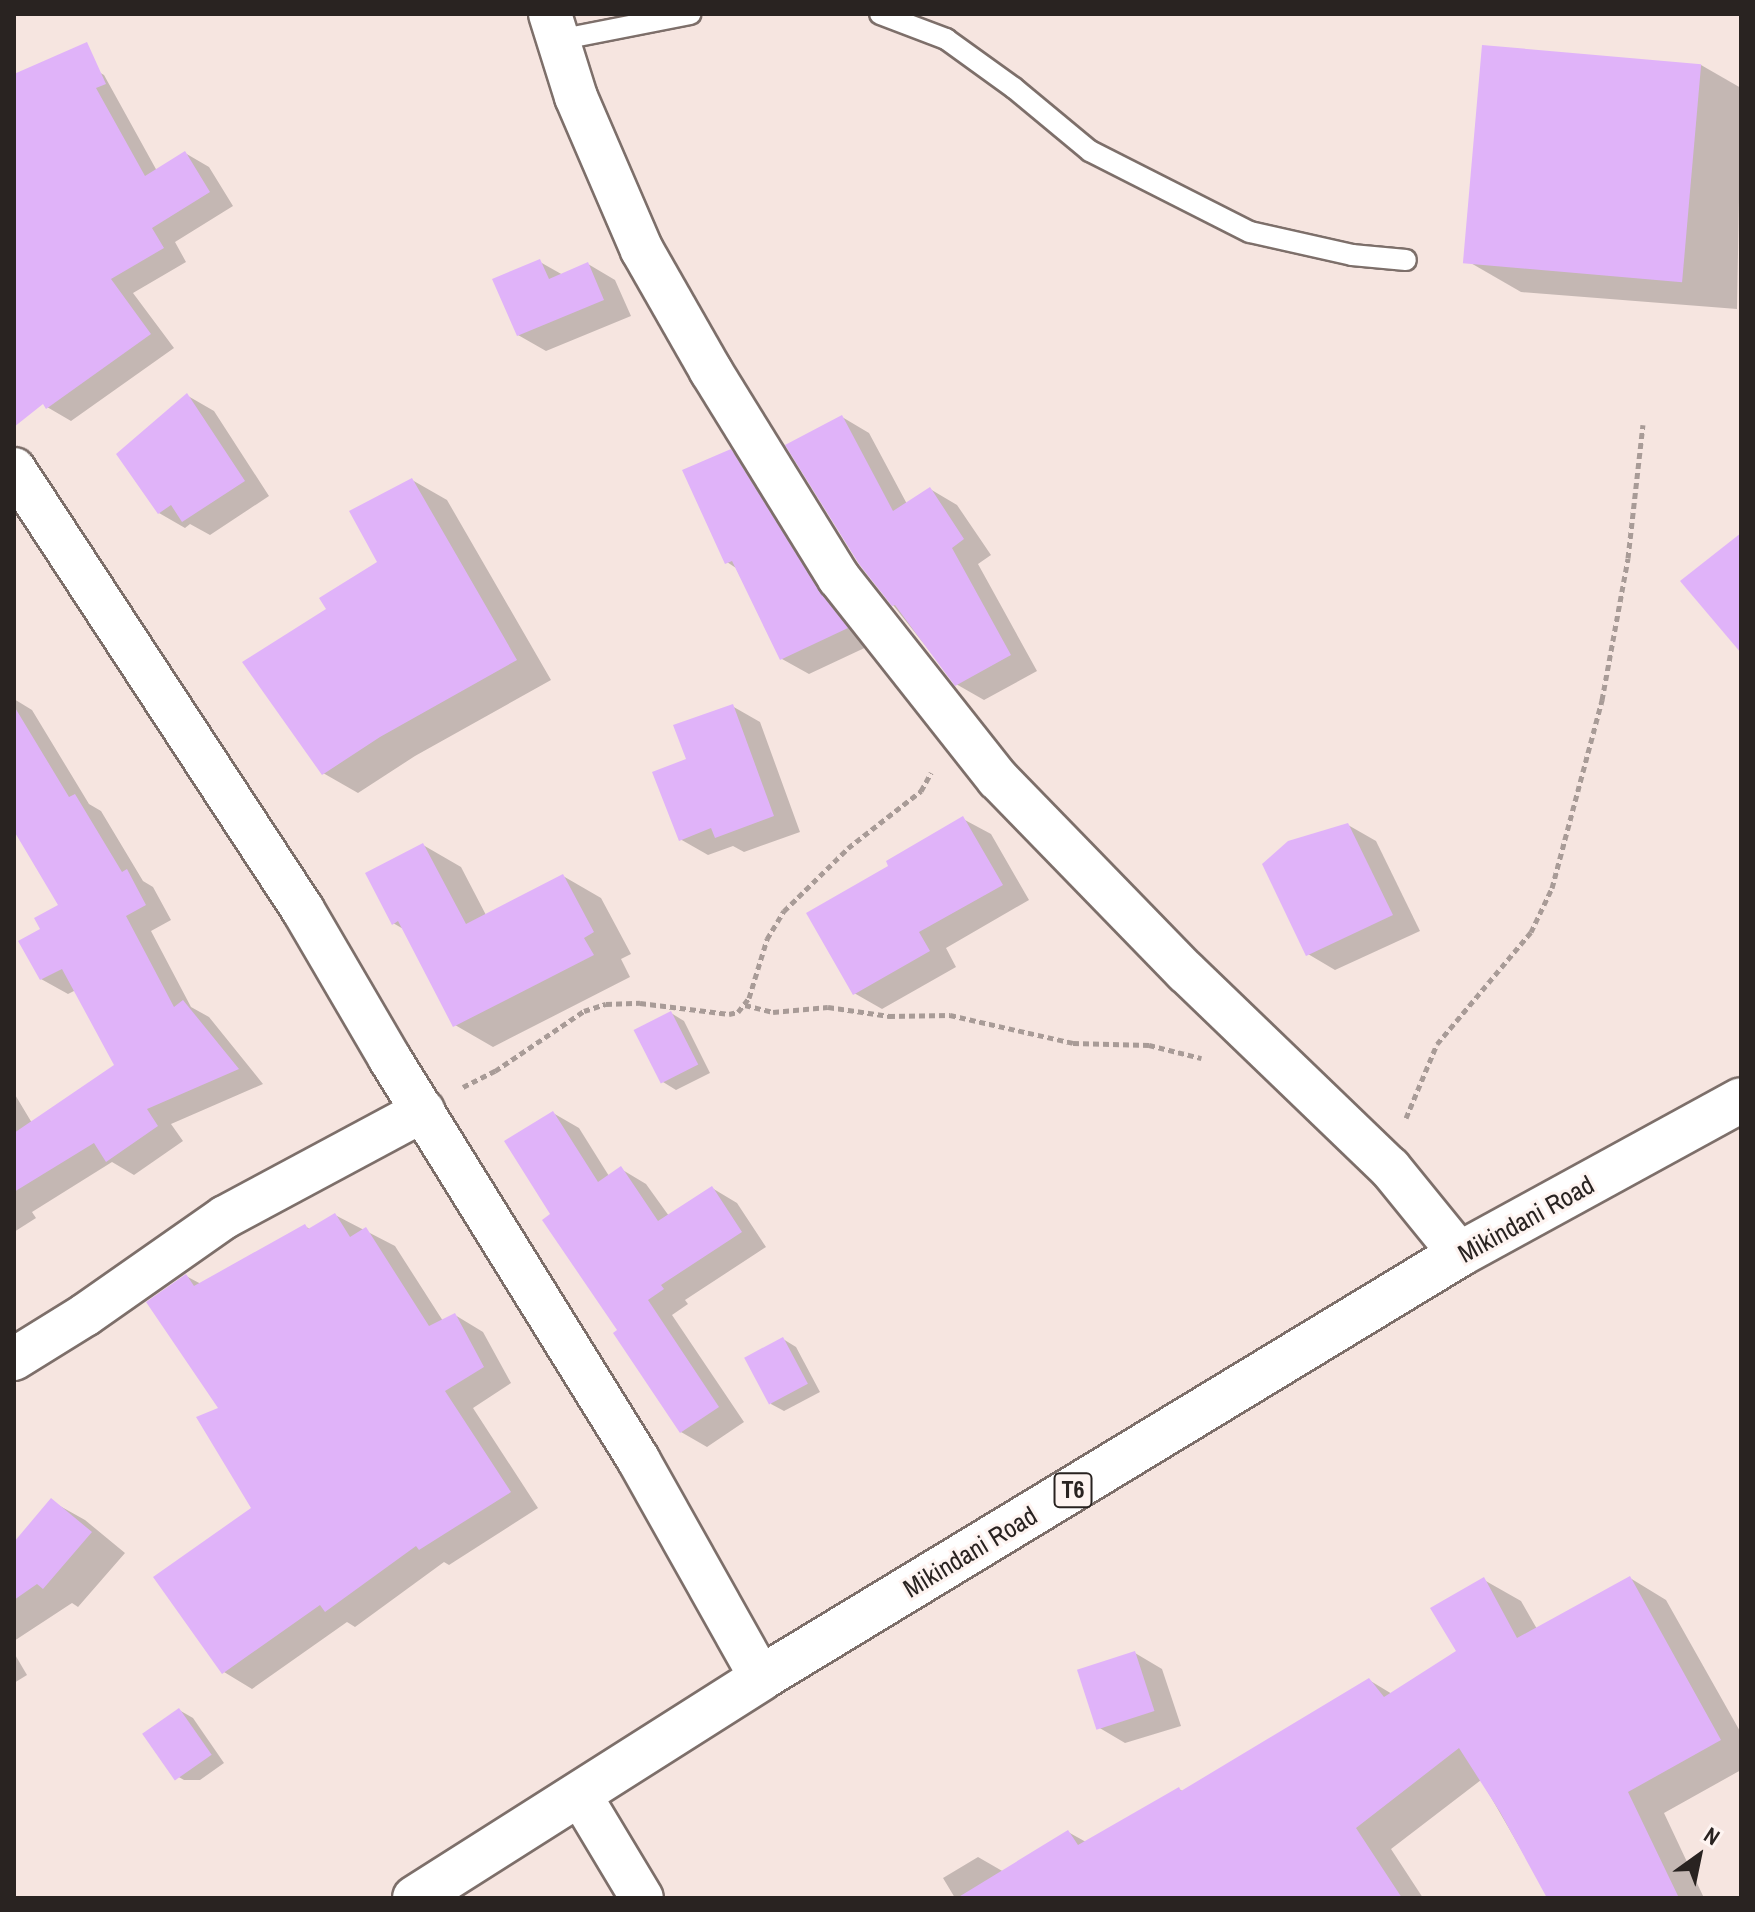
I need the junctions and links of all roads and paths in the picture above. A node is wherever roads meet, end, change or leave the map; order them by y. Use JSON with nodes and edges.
{"nodes":[{"id":1,"x":690,"y":14,"type":"edge"},
{"id":2,"x":880,"y":14,"type":"edge"},
{"id":3,"x":554,"y":27,"type":"edge"},
{"id":4,"x":1406,"y":260,"type":"dead end"},
{"id":5,"x":1643,"y":425,"type":"dead end"},
{"id":6,"x":14,"y":469,"type":"edge"},
{"id":7,"x":952,"y":721,"type":"junction"},
{"id":8,"x":745,"y":1005,"type":"junction"},
{"id":9,"x":1207,"y":1060,"type":"dead end"},
{"id":10,"x":421,"y":1108,"type":"junction"},
{"id":11,"x":1737,"y":1112,"type":"edge"},
{"id":12,"x":1390,"y":1168,"type":"junction"},
{"id":13,"x":1460,"y":1254,"type":"junction"},
{"id":14,"x":14,"y":1359,"type":"edge"},
{"id":15,"x":761,"y":1678,"type":"junction"},
{"id":16,"x":580,"y":1795,"type":"junction"},
{"id":17,"x":415,"y":1898,"type":"edge"},
{"id":18,"x":642,"y":1898,"type":"edge"}],
"edges":[{"from":1,"to":3,"type":"lane"},
{"from":2,"to":4,"type":"lane"},
{"from":3,"to":7,"type":"street"},
{"from":5,"to":12,"type":"path"},
{"from":6,"to":10,"type":"street"},
{"from":7,"to":8,"type":"path"},
{"from":7,"to":12,"type":"street"},
{"from":8,"to":9,"type":"path"},
{"from":8,"to":10,"type":"path"},
{"from":10,"to":14,"type":"street"},
{"from":10,"to":15,"type":"street"},
{"from":11,"to":13,"type":"highway","name":"Mikindani Road","number":"T6"},
{"from":12,"to":13,"type":"street"},
{"from":13,"to":15,"type":"highway","name":"Mikindani Road","number":"T6"},
{"from":15,"to":16,"type":"highway","name":"Mikindani Road","number":"T6"},
{"from":16,"to":17,"type":"highway","name":"Mikindani Road","number":"T6"},
{"from":16,"to":18,"type":"street"}]}
